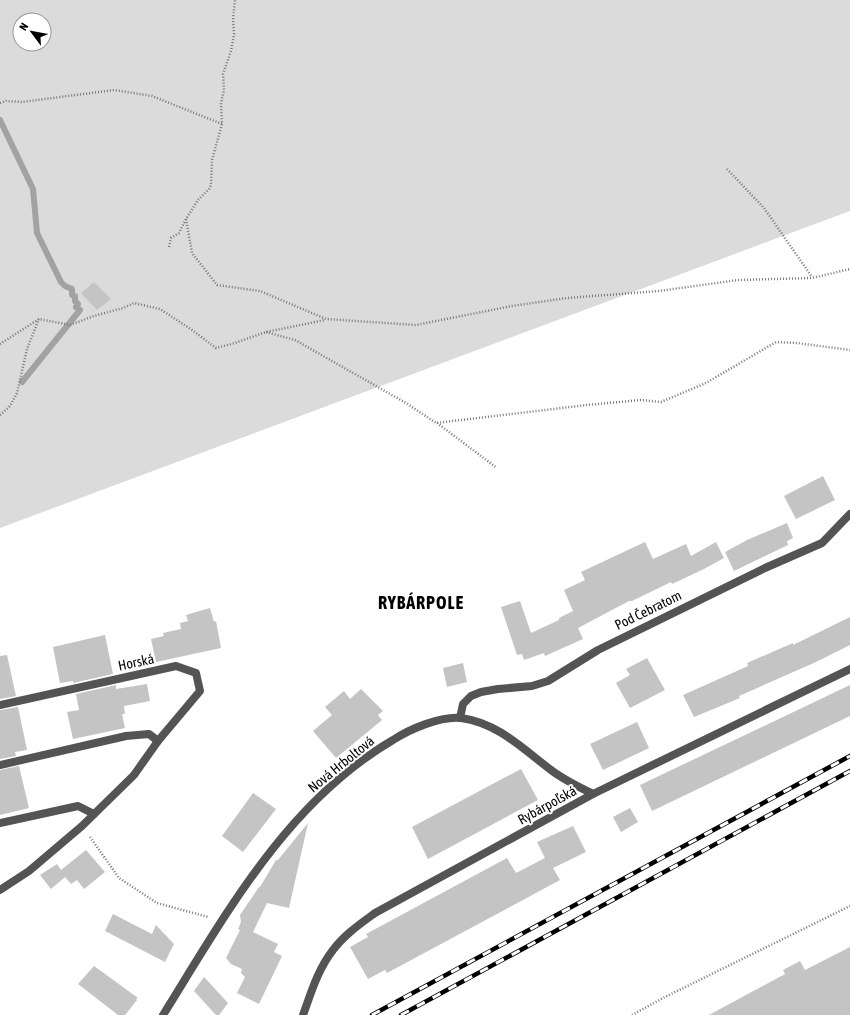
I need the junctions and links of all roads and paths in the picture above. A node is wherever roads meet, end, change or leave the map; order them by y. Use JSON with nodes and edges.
{"nodes":[{"id":1,"x":235,"y":0,"type":"edge"},
{"id":2,"x":0,"y":103,"type":"edge"},
{"id":3,"x":222,"y":124,"type":"junction"},
{"id":4,"x":727,"y":169,"type":"dead end"},
{"id":5,"x":186,"y":218,"type":"junction"},
{"id":6,"x":169,"y":247,"type":"dead end"},
{"id":7,"x":850,"y":269,"type":"edge"},
{"id":8,"x":812,"y":278,"type":"junction"},
{"id":9,"x":39,"y":319,"type":"junction"},
{"id":10,"x":326,"y":319,"type":"junction"},
{"id":11,"x":266,"y":332,"type":"junction"},
{"id":12,"x":0,"y":344,"type":"edge"},
{"id":13,"x":850,"y":350,"type":"edge"},
{"id":14,"x":0,"y":415,"type":"edge"},
{"id":15,"x":436,"y":423,"type":"junction"},
{"id":16,"x":497,"y":468,"type":"dead end"},
{"id":17,"x":850,"y":514,"type":"edge"},
{"id":18,"x":850,"y":669,"type":"edge"},
{"id":19,"x":0,"y":705,"type":"edge"},
{"id":20,"x":460,"y":718,"type":"junction"},
{"id":21,"x":158,"y":740,"type":"junction"},
{"id":22,"x":0,"y":764,"type":"edge"},
{"id":23,"x":593,"y":794,"type":"junction"},
{"id":24,"x":94,"y":814,"type":"junction"},
{"id":25,"x":0,"y":823,"type":"edge"},
{"id":26,"x":82,"y":826,"type":"junction"},
{"id":27,"x":0,"y":890,"type":"edge"},
{"id":28,"x":850,"y":906,"type":"edge"},
{"id":29,"x":222,"y":921,"type":"junction"},
{"id":30,"x":163,"y":1015,"type":"edge"},
{"id":31,"x":303,"y":1015,"type":"edge"},
{"id":32,"x":632,"y":1015,"type":"edge"}],
"edges":[{"from":1,"to":3,"type":"path"},
{"from":2,"to":3,"type":"path"},
{"from":3,"to":5,"type":"path"},
{"from":4,"to":8,"type":"path"},
{"from":5,"to":6,"type":"path"},
{"from":5,"to":10,"type":"path"},
{"from":7,"to":8,"type":"path"},
{"from":8,"to":10,"type":"path"},
{"from":9,"to":11,"type":"path"},
{"from":9,"to":12,"type":"path"},
{"from":9,"to":14,"type":"path"},
{"from":10,"to":11,"type":"path"},
{"from":11,"to":15,"type":"path"},
{"from":13,"to":15,"type":"path"},
{"from":15,"to":16,"type":"path"},
{"from":17,"to":20,"type":"street","name":"Pod Čebratom"},
{"from":18,"to":23,"type":"street","name":"Rybárpoľská"},
{"from":19,"to":21,"type":"street","name":"Horská"},
{"from":20,"to":23,"type":"street","name":"Nová Hrboltová"},
{"from":20,"to":29,"type":"street","name":"Nová Hrboltová"},
{"from":21,"to":22,"type":"street"},
{"from":21,"to":24,"type":"street","name":"Horská"},
{"from":23,"to":31,"type":"street","name":"Rybárpoľská"},
{"from":24,"to":25,"type":"street"},
{"from":24,"to":26,"type":"street","name":"Horská"},
{"from":26,"to":27,"type":"street","name":"Horská"},
{"from":26,"to":29,"type":"path"},
{"from":28,"to":32,"type":"path"},
{"from":29,"to":30,"type":"street","name":"Nová Hrboltová"}]}
